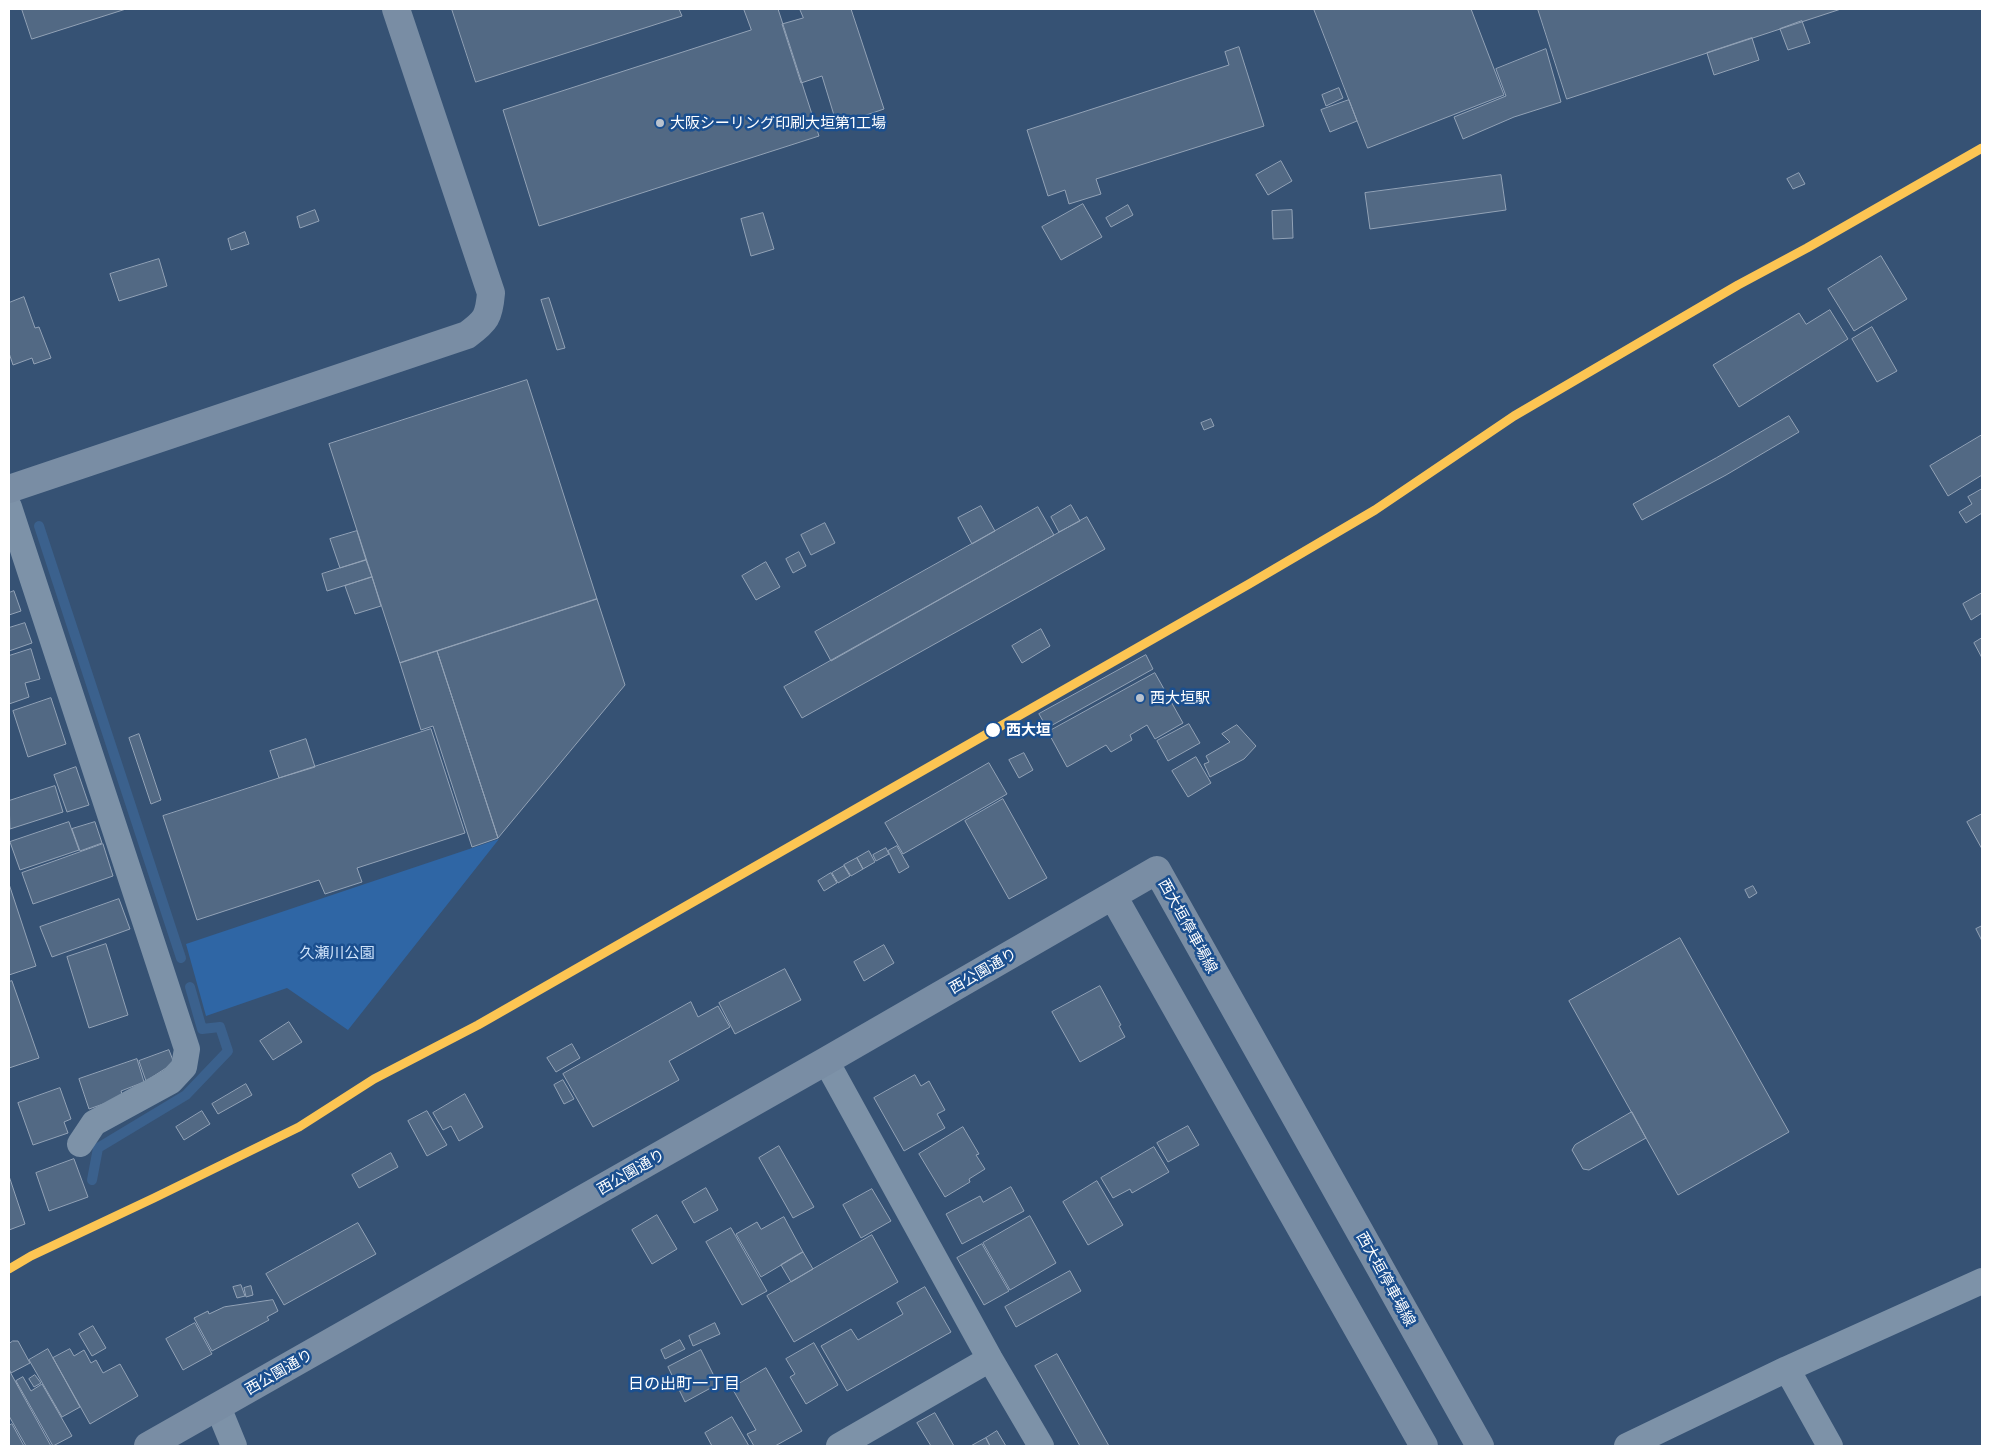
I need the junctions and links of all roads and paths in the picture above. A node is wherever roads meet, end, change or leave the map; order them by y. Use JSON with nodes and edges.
{"nodes":[{"id":1,"x":396,"y":9,"type":"edge"},
{"id":2,"x":9,"y":489,"type":"edge"},
{"id":3,"x":9,"y":507,"type":"edge"},
{"id":4,"x":1113,"y":896,"type":"junction"},
{"id":5,"x":826,"y":1061,"type":"junction"},
{"id":6,"x":80,"y":1144,"type":"dead end"},
{"id":7,"x":1982,"y":1281,"type":"edge"},
{"id":8,"x":990,"y":1358,"type":"junction"},
{"id":9,"x":1787,"y":1369,"type":"junction"},
{"id":10,"x":218,"y":1407,"type":"junction"},
{"id":11,"x":148,"y":1446,"type":"edge"},
{"id":12,"x":234,"y":1446,"type":"edge"},
{"id":13,"x":839,"y":1446,"type":"edge"},
{"id":14,"x":1041,"y":1446,"type":"edge"},
{"id":15,"x":1424,"y":1446,"type":"edge"},
{"id":16,"x":1480,"y":1446,"type":"edge"},
{"id":17,"x":1627,"y":1446,"type":"edge"},
{"id":18,"x":1830,"y":1446,"type":"edge"}],
"edges":[{"from":1,"to":2,"type":"street"},
{"from":3,"to":6,"type":"street"},
{"from":4,"to":5,"type":"street","name":"西公園通り"},
{"from":4,"to":15,"type":"street"},
{"from":4,"to":16,"type":"street","name":"西大垣停車場線"},
{"from":5,"to":8,"type":"street"},
{"from":5,"to":10,"type":"street","name":"西公園通り"},
{"from":7,"to":9,"type":"street"},
{"from":8,"to":13,"type":"street"},
{"from":8,"to":14,"type":"street"},
{"from":9,"to":17,"type":"street"},
{"from":9,"to":18,"type":"street"},
{"from":10,"to":11,"type":"street","name":"西公園通り"},
{"from":10,"to":12,"type":"street"}]}
